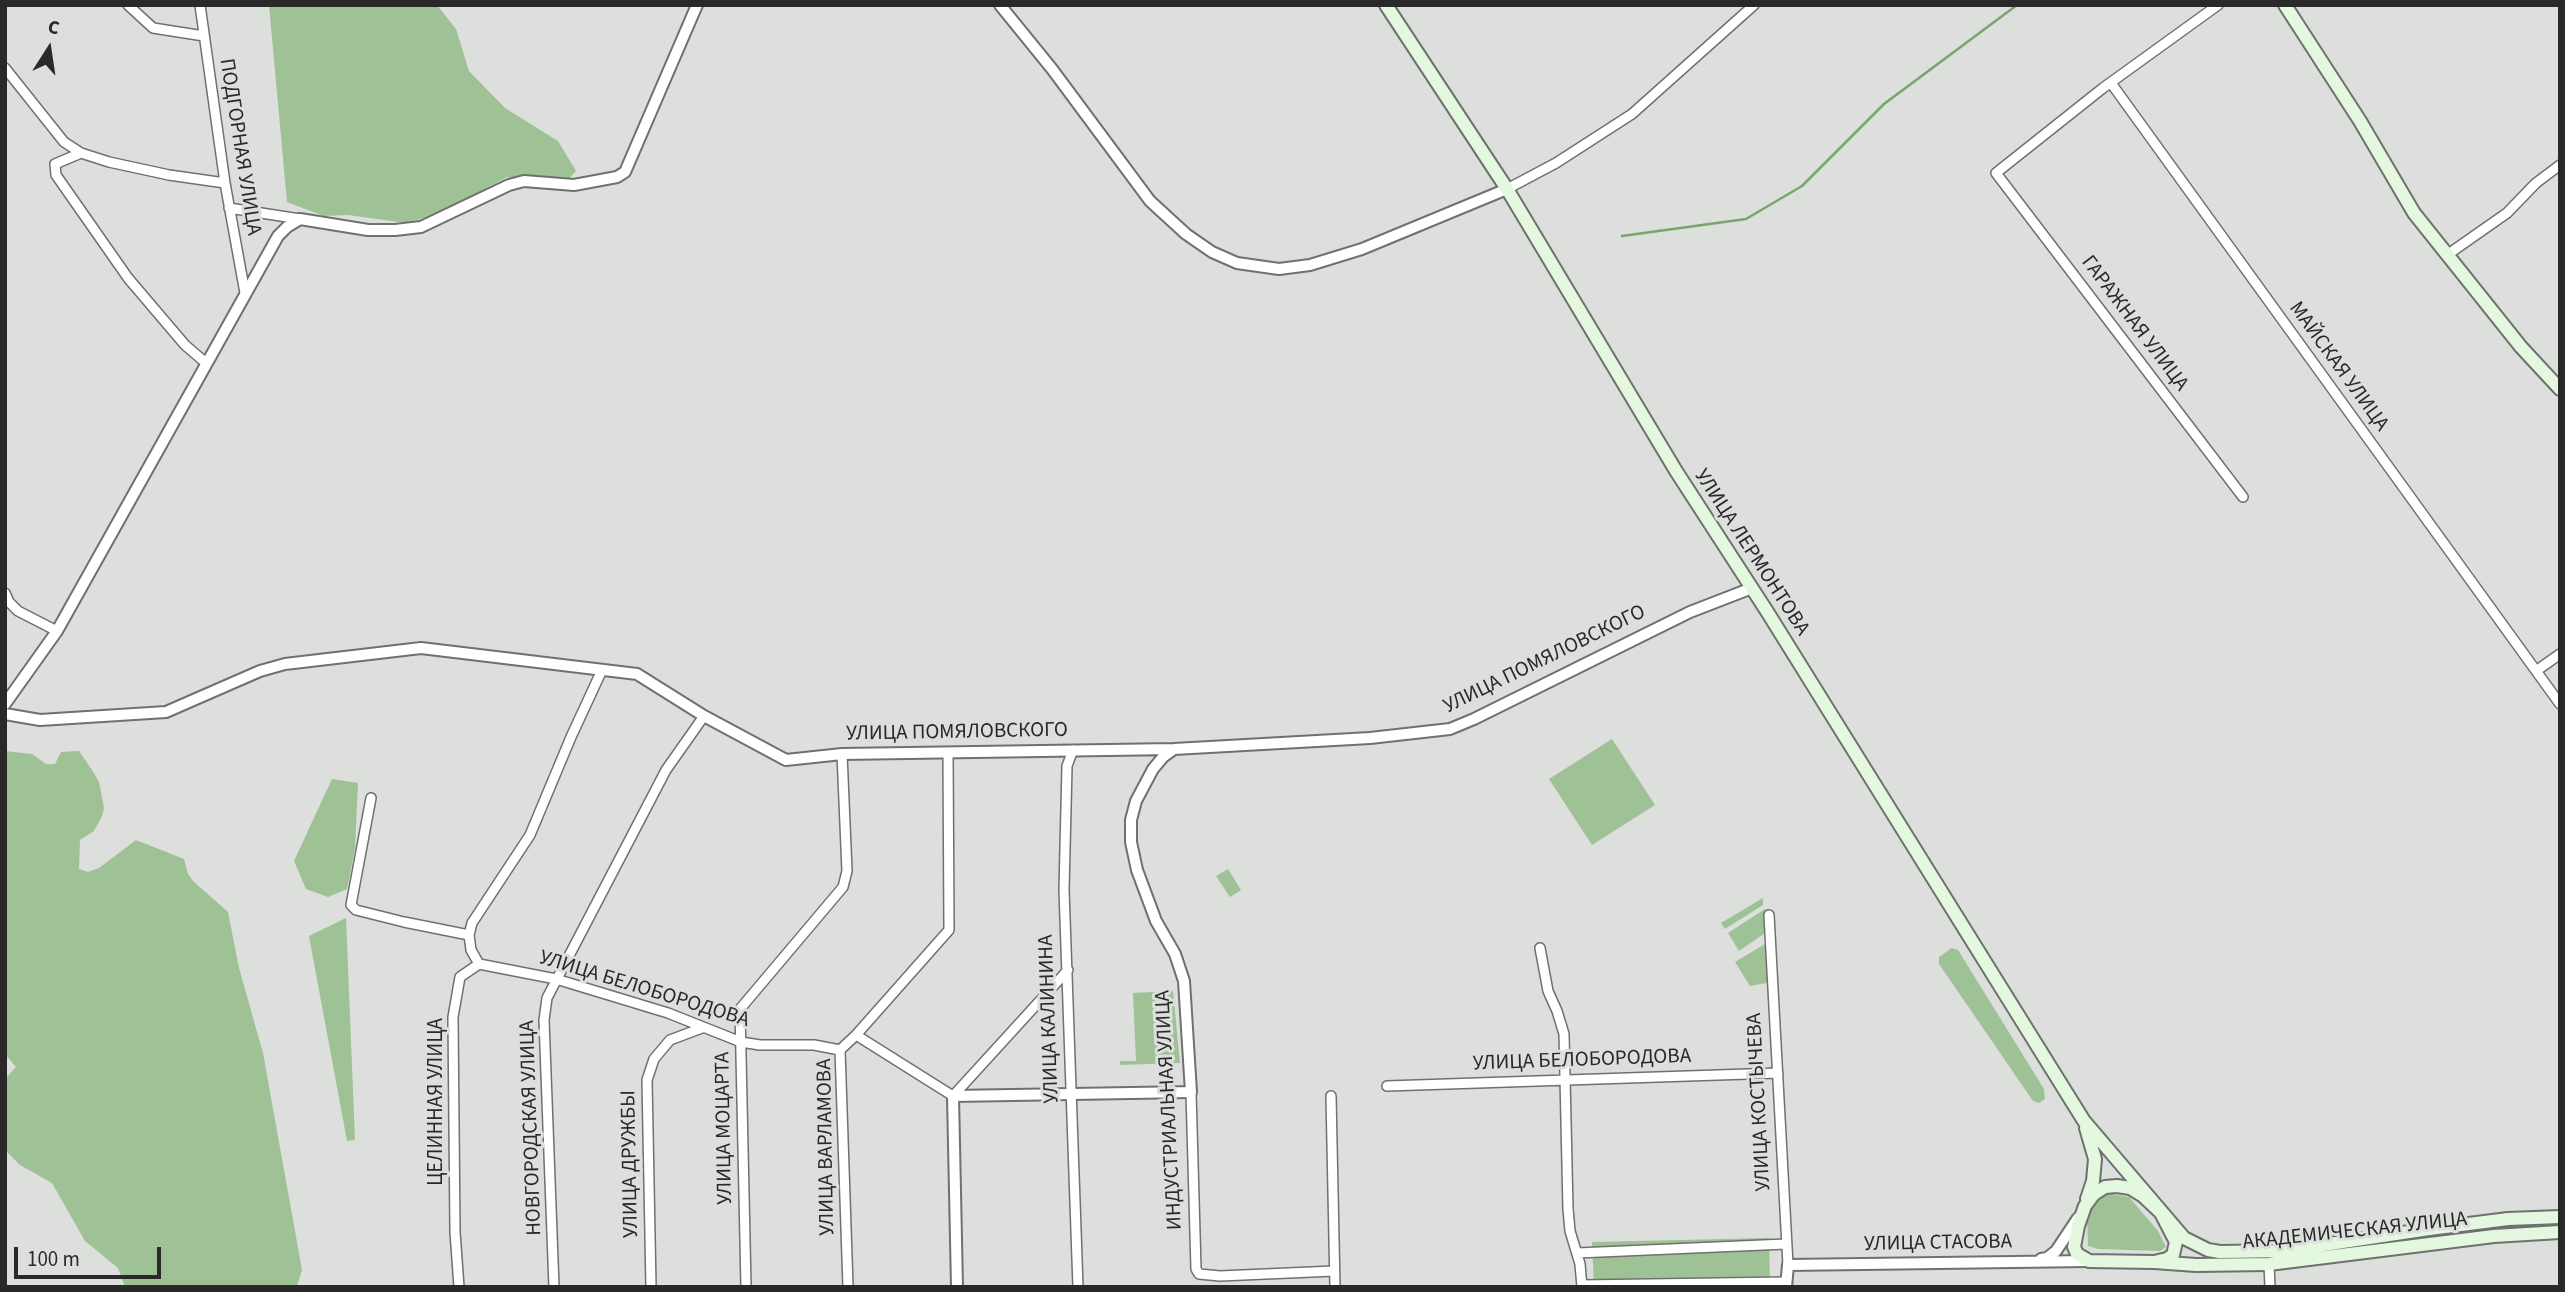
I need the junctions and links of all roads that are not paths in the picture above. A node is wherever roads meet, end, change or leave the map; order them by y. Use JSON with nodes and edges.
{"nodes":[{"id":1,"x":128,"y":5,"type":"edge"},
{"id":2,"x":200,"y":5,"type":"edge"},
{"id":3,"x":697,"y":5,"type":"edge"},
{"id":4,"x":1000,"y":5,"type":"edge"},
{"id":5,"x":1386,"y":5,"type":"edge"},
{"id":6,"x":1754,"y":5,"type":"edge"},
{"id":7,"x":2218,"y":5,"type":"edge"},
{"id":8,"x":2285,"y":5,"type":"edge"},
{"id":9,"x":204,"y":36,"type":"junction"},
{"id":10,"x":5,"y":68,"type":"edge"},
{"id":11,"x":2111,"y":83,"type":"junction"},
{"id":12,"x":81,"y":153,"type":"junction"},
{"id":13,"x":2560,"y":165,"type":"edge"},
{"id":14,"x":225,"y":183,"type":"junction"},
{"id":15,"x":1507,"y":189,"type":"junction"},
{"id":16,"x":229,"y":208,"type":"junction"},
{"id":17,"x":300,"y":219,"type":"junction"},
{"id":18,"x":2447,"y":255,"type":"junction"},
{"id":19,"x":245,"y":293,"type":"junction"},
{"id":20,"x":206,"y":363,"type":"junction"},
{"id":21,"x":2560,"y":389,"type":"edge"},
{"id":22,"x":2243,"y":497,"type":"dead end"},
{"id":23,"x":1752,"y":588,"type":"junction"},
{"id":24,"x":5,"y":593,"type":"edge"},
{"id":25,"x":57,"y":631,"type":"junction"},
{"id":26,"x":2560,"y":654,"type":"edge"},
{"id":27,"x":602,"y":670,"type":"junction"},
{"id":28,"x":2536,"y":671,"type":"junction"},
{"id":29,"x":5,"y":704,"type":"edge"},
{"id":30,"x":2560,"y":704,"type":"edge"},
{"id":31,"x":5,"y":714,"type":"edge"},
{"id":32,"x":704,"y":716,"type":"junction"},
{"id":33,"x":1174,"y":749,"type":"junction"},
{"id":34,"x":1073,"y":750,"type":"junction"},
{"id":35,"x":948,"y":753,"type":"junction"},
{"id":36,"x":842,"y":754,"type":"junction"},
{"id":37,"x":371,"y":798,"type":"dead end"},
{"id":38,"x":1769,"y":915,"type":"dead end"},
{"id":39,"x":469,"y":935,"type":"junction"},
{"id":40,"x":1540,"y":948,"type":"dead end"},
{"id":41,"x":479,"y":964,"type":"junction"},
{"id":42,"x":1068,"y":970,"type":"junction"},
{"id":43,"x":556,"y":979,"type":"junction"},
{"id":44,"x":702,"y":1028,"type":"junction"},
{"id":45,"x":856,"y":1035,"type":"junction"},
{"id":46,"x":741,"y":1042,"type":"junction"},
{"id":47,"x":840,"y":1050,"type":"junction"},
{"id":48,"x":1778,"y":1073,"type":"junction"},
{"id":49,"x":1565,"y":1080,"type":"junction"},
{"id":50,"x":1387,"y":1086,"type":"dead end"},
{"id":51,"x":1191,"y":1092,"type":"junction"},
{"id":52,"x":1070,"y":1094,"type":"junction"},
{"id":53,"x":953,"y":1096,"type":"junction"},
{"id":54,"x":1331,"y":1096,"type":"dead end"},
{"id":55,"x":2084,"y":1121,"type":"junction"},
{"id":56,"x":2085,"y":1206,"type":"junction"},
{"id":57,"x":2161,"y":1213,"type":"junction"},
{"id":58,"x":2560,"y":1217,"type":"edge"},
{"id":59,"x":2560,"y":1232,"type":"edge"},
{"id":60,"x":1786,"y":1244,"type":"junction"},
{"id":61,"x":1577,"y":1253,"type":"junction"},
{"id":62,"x":2089,"y":1261,"type":"junction"},
{"id":63,"x":2028,"y":1262,"type":"junction"},
{"id":64,"x":2154,"y":1262,"type":"junction"},
{"id":65,"x":2269,"y":1264,"type":"junction"},
{"id":66,"x":1788,"y":1265,"type":"junction"},
{"id":67,"x":1334,"y":1272,"type":"junction"},
{"id":68,"x":1786,"y":1284,"type":"edge"},
{"id":69,"x":1582,"y":1286,"type":"edge"},
{"id":70,"x":459,"y":1287,"type":"edge"},
{"id":71,"x":554,"y":1287,"type":"edge"},
{"id":72,"x":651,"y":1287,"type":"edge"},
{"id":73,"x":746,"y":1287,"type":"edge"},
{"id":74,"x":848,"y":1287,"type":"edge"},
{"id":75,"x":957,"y":1287,"type":"edge"},
{"id":76,"x":1078,"y":1287,"type":"edge"},
{"id":77,"x":1335,"y":1287,"type":"edge"},
{"id":78,"x":2270,"y":1287,"type":"edge"}],
"edges":[{"from":1,"to":9,"type":"street"},
{"from":2,"to":9,"type":"street","name":"ПОДГОРНАЯ УЛИЦА"},
{"from":3,"to":17,"type":"street"},
{"from":4,"to":15,"type":"street"},
{"from":5,"to":15,"type":"main road","name":"УЛИЦА ЛЕРМОНТОВА"},
{"from":6,"to":15,"type":"street"},
{"from":7,"to":11,"type":"street"},
{"from":8,"to":18,"type":"main road"},
{"from":9,"to":14,"type":"street","name":"ПОДГОРНАЯ УЛИЦА"},
{"from":10,"to":12,"type":"street"},
{"from":11,"to":22,"type":"street","name":"ГАРАЖНАЯ УЛИЦА"},
{"from":11,"to":28,"type":"street","name":"МАЙСКАЯ УЛИЦА"},
{"from":12,"to":14,"type":"street"},
{"from":12,"to":20,"type":"street"},
{"from":13,"to":18,"type":"street"},
{"from":14,"to":16,"type":"street","name":"ПОДГОРНАЯ УЛИЦА"},
{"from":15,"to":23,"type":"main road","name":"УЛИЦА ЛЕРМОНТОВА"},
{"from":16,"to":17,"type":"street"},
{"from":16,"to":19,"type":"street","name":"ПОДГОРНАЯ УЛИЦА"},
{"from":17,"to":19,"type":"street"},
{"from":18,"to":21,"type":"main road"},
{"from":19,"to":20,"type":"street"},
{"from":20,"to":25,"type":"street"},
{"from":23,"to":33,"type":"street","name":"УЛИЦА ПОМЯЛОВСКОГО"},
{"from":23,"to":55,"type":"main road","name":"УЛИЦА ЛЕРМОНТОВА"},
{"from":24,"to":25,"type":"street"},
{"from":25,"to":29,"type":"street"},
{"from":26,"to":28,"type":"street"},
{"from":27,"to":31,"type":"street","name":"УЛИЦА ПОМЯЛОВСКОГО"},
{"from":27,"to":32,"type":"street","name":"УЛИЦА ПОМЯЛОВСКОГО"},
{"from":27,"to":39,"type":"street"},
{"from":28,"to":30,"type":"street","name":"МАЙСКАЯ УЛИЦА"},
{"from":32,"to":36,"type":"street","name":"УЛИЦА ПОМЯЛОВСКОГО"},
{"from":32,"to":43,"type":"street","name":"НОВГОРОДСКАЯ УЛИЦА"},
{"from":33,"to":34,"type":"street","name":"УЛИЦА ПОМЯЛОВСКОГО"},
{"from":33,"to":51,"type":"street","name":"ИНДУСТРИАЛЬНАЯ УЛИЦА"},
{"from":34,"to":35,"type":"street","name":"УЛИЦА ПОМЯЛОВСКОГО"},
{"from":34,"to":42,"type":"street","name":"УЛИЦА КАЛИНИНА"},
{"from":35,"to":36,"type":"street","name":"УЛИЦА ПОМЯЛОВСКОГО"},
{"from":35,"to":45,"type":"street","name":"УЛИЦА ВАРЛАМОВА"},
{"from":36,"to":46,"type":"street","name":"УЛИЦА МОЦАРТА"},
{"from":37,"to":39,"type":"street"},
{"from":38,"to":48,"type":"street","name":"УЛИЦА КОСТЫЧЕВА"},
{"from":39,"to":41,"type":"street"},
{"from":40,"to":49,"type":"street"},
{"from":41,"to":43,"type":"street","name":"УЛИЦА БЕЛОБОРОДОВА"},
{"from":41,"to":70,"type":"street","name":"ЦЕЛИННАЯ УЛИЦА"},
{"from":42,"to":52,"type":"street","name":"УЛИЦА КАЛИНИНА"},
{"from":42,"to":53,"type":"street"},
{"from":43,"to":44,"type":"street","name":"УЛИЦА БЕЛОБОРОДОВА"},
{"from":43,"to":71,"type":"street","name":"НОВГОРОДСКАЯ УЛИЦА"},
{"from":44,"to":46,"type":"street","name":"УЛИЦА БЕЛОБОРОДОВА"},
{"from":44,"to":72,"type":"street","name":"УЛИЦА ДРУЖБЫ"},
{"from":45,"to":47,"type":"street","name":"УЛИЦА ВАРЛАМОВА"},
{"from":45,"to":53,"type":"street"},
{"from":46,"to":47,"type":"street","name":"УЛИЦА БЕЛОБОРОДОВА"},
{"from":46,"to":73,"type":"street","name":"УЛИЦА МОЦАРТА"},
{"from":47,"to":74,"type":"street","name":"УЛИЦА ВАРЛАМОВА"},
{"from":48,"to":49,"type":"street","name":"УЛИЦА БЕЛОБОРОДОВА"},
{"from":48,"to":60,"type":"street","name":"УЛИЦА КОСТЫЧЕВА"},
{"from":49,"to":50,"type":"street","name":"УЛИЦА БЕЛОБОРОДОВА"},
{"from":49,"to":61,"type":"street"},
{"from":51,"to":52,"type":"street"},
{"from":51,"to":67,"type":"street","name":"ИНДУСТРИАЛЬНАЯ УЛИЦА"},
{"from":52,"to":53,"type":"street"},
{"from":52,"to":76,"type":"street","name":"УЛИЦА КАЛИНИНА"},
{"from":53,"to":75,"type":"street"},
{"from":54,"to":67,"type":"street"},
{"from":55,"to":56,"type":"main road","name":"УЛИЦА ЛЕРМОНТОВА"},
{"from":55,"to":57,"type":"main road","name":"УЛИЦА ЛЕРМОНТОВА"},
{"from":56,"to":57,"type":"main road"},
{"from":56,"to":62,"type":"main road"},
{"from":56,"to":63,"type":"street","name":"УЛИЦА ЛЕРМОНТОВА"},
{"from":57,"to":58,"type":"main road","name":"УЛИЦА ЛЕРМОНТОВА"},
{"from":57,"to":64,"type":"main road"},
{"from":59,"to":65,"type":"main road","name":"АКАДЕМИЧЕСКАЯ УЛИЦА"},
{"from":60,"to":61,"type":"street"},
{"from":60,"to":66,"type":"street","name":"УЛИЦА КОСТЫЧЕВА"},
{"from":61,"to":69,"type":"street"},
{"from":62,"to":63,"type":"street","name":"УЛИЦА СТАСОВА"},
{"from":62,"to":64,"type":"main road"},
{"from":63,"to":66,"type":"street","name":"УЛИЦА СТАСОВА"},
{"from":64,"to":65,"type":"main road","name":"АКАДЕМИЧЕСКАЯ УЛИЦА"},
{"from":65,"to":78,"type":"street"},
{"from":66,"to":68,"type":"street","name":"УЛИЦА КОСТЫЧЕВА"},
{"from":67,"to":77,"type":"street"},
{"from":68,"to":69,"type":"street"}]}
